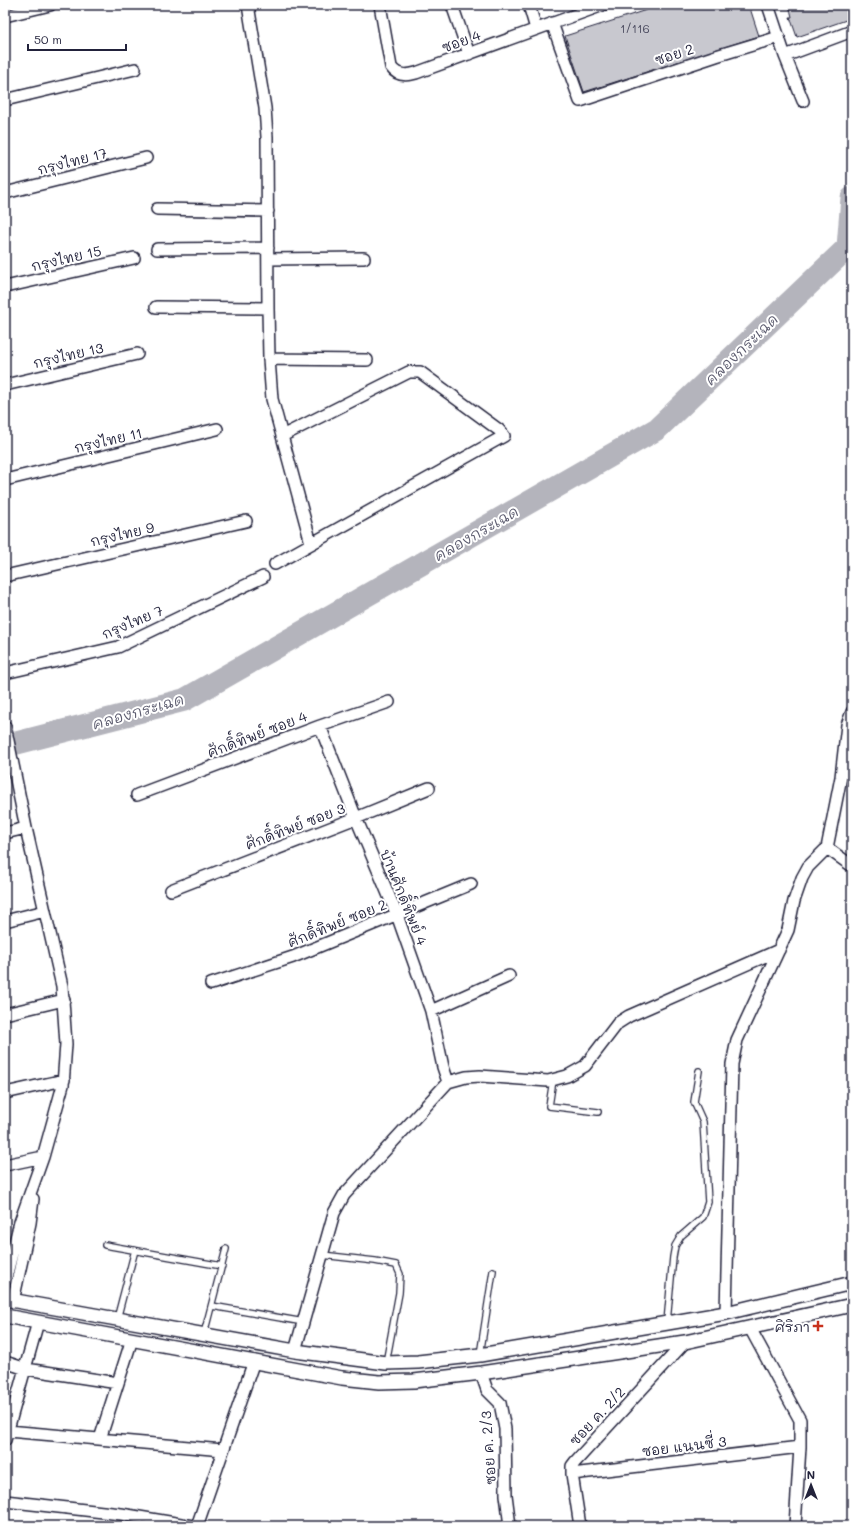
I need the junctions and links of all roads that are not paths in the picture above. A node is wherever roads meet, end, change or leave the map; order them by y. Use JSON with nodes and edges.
{"nodes":[{"id":1,"x":50,"y":5,"type":"edge"},
{"id":2,"x":248,"y":5,"type":"edge"},
{"id":3,"x":380,"y":5,"type":"edge"},
{"id":4,"x":452,"y":5,"type":"edge"},
{"id":5,"x":528,"y":5,"type":"edge"},
{"id":6,"x":603,"y":5,"type":"edge"},
{"id":7,"x":768,"y":5,"type":"edge"},
{"id":8,"x":5,"y":16,"type":"edge"},
{"id":9,"x":552,"y":23,"type":"junction"},
{"id":10,"x":536,"y":29,"type":"junction"},
{"id":11,"x":852,"y":31,"type":"edge"},
{"id":12,"x":779,"y":37,"type":"junction"},
{"id":13,"x":469,"y":54,"type":"junction"},
{"id":14,"x":785,"y":56,"type":"junction"},
{"id":15,"x":136,"y":69,"type":"dead end"},
{"id":16,"x":5,"y":100,"type":"edge"},
{"id":17,"x":803,"y":101,"type":"dead end"},
{"id":18,"x":146,"y":158,"type":"dead end"},
{"id":19,"x":5,"y":193,"type":"edge"},
{"id":20,"x":157,"y":210,"type":"dead end"},
{"id":21,"x":268,"y":211,"type":"junction"},
{"id":22,"x":157,"y":249,"type":"dead end"},
{"id":23,"x":268,"y":254,"type":"junction"},
{"id":24,"x":134,"y":258,"type":"dead end"},
{"id":25,"x":364,"y":258,"type":"dead end"},
{"id":26,"x":5,"y":287,"type":"edge"},
{"id":27,"x":156,"y":307,"type":"dead end"},
{"id":28,"x":268,"y":308,"type":"junction"},
{"id":29,"x":137,"y":354,"type":"dead end"},
{"id":30,"x":269,"y":359,"type":"junction"},
{"id":31,"x":367,"y":360,"type":"dead end"},
{"id":32,"x":5,"y":385,"type":"edge"},
{"id":33,"x":217,"y":429,"type":"dead end"},
{"id":34,"x":282,"y":436,"type":"junction"},
{"id":35,"x":5,"y":480,"type":"edge"},
{"id":36,"x":246,"y":521,"type":"dead end"},
{"id":37,"x":311,"y":543,"type":"junction"},
{"id":38,"x":275,"y":564,"type":"dead end"},
{"id":39,"x":5,"y":576,"type":"edge"},
{"id":40,"x":263,"y":577,"type":"dead end"},
{"id":41,"x":5,"y":673,"type":"edge"},
{"id":42,"x":389,"y":702,"type":"dead end"},
{"id":43,"x":852,"y":712,"type":"edge"},
{"id":44,"x":5,"y":726,"type":"edge"},
{"id":45,"x":320,"y":726,"type":"junction"},
{"id":46,"x":847,"y":777,"type":"edge"},
{"id":47,"x":429,"y":788,"type":"dead end"},
{"id":48,"x":136,"y":795,"type":"dead end"},
{"id":49,"x":356,"y":818,"type":"junction"},
{"id":50,"x":26,"y":828,"type":"junction"},
{"id":51,"x":5,"y":833,"type":"edge"},
{"id":52,"x":827,"y":848,"type":"junction"},
{"id":53,"x":852,"y":866,"type":"edge"},
{"id":54,"x":471,"y":884,"type":"dead end"},
{"id":55,"x":171,"y":890,"type":"dead end"},
{"id":56,"x":45,"y":911,"type":"junction"},
{"id":57,"x":397,"y":915,"type":"junction"},
{"id":58,"x":5,"y":921,"type":"edge"},
{"id":59,"x":779,"y":950,"type":"junction"},
{"id":60,"x":509,"y":976,"type":"dead end"},
{"id":61,"x":211,"y":984,"type":"dead end"},
{"id":62,"x":64,"y":1000,"type":"junction"},
{"id":63,"x":431,"y":1011,"type":"junction"},
{"id":64,"x":5,"y":1014,"type":"edge"},
{"id":65,"x":699,"y":1071,"type":"dead end"},
{"id":66,"x":553,"y":1079,"type":"junction"},
{"id":67,"x":64,"y":1080,"type":"junction"},
{"id":68,"x":448,"y":1082,"type":"junction"},
{"id":69,"x":5,"y":1093,"type":"edge"},
{"id":70,"x":598,"y":1112,"type":"dead end"},
{"id":71,"x":44,"y":1157,"type":"junction"},
{"id":72,"x":5,"y":1165,"type":"edge"},
{"id":73,"x":35,"y":1182,"type":"junction"},
{"id":74,"x":105,"y":1245,"type":"dead end"},
{"id":75,"x":226,"y":1249,"type":"dead end"},
{"id":76,"x":135,"y":1250,"type":"junction"},
{"id":77,"x":322,"y":1255,"type":"junction"},
{"id":78,"x":222,"y":1266,"type":"junction"},
{"id":79,"x":494,"y":1271,"type":"dead end"},
{"id":80,"x":5,"y":1281,"type":"edge"},
{"id":81,"x":852,"y":1283,"type":"edge"},
{"id":82,"x":9,"y":1300,"type":"edge"},
{"id":83,"x":852,"y":1305,"type":"edge"},
{"id":84,"x":212,"y":1306,"type":"junction"},
{"id":85,"x":726,"y":1313,"type":"junction"},
{"id":86,"x":5,"y":1316,"type":"edge"},
{"id":87,"x":117,"y":1319,"type":"junction"},
{"id":88,"x":38,"y":1322,"type":"junction"},
{"id":89,"x":304,"y":1322,"type":"junction"},
{"id":90,"x":667,"y":1323,"type":"junction"},
{"id":91,"x":750,"y":1328,"type":"junction"},
{"id":92,"x":624,"y":1330,"type":"junction"},
{"id":93,"x":204,"y":1335,"type":"junction"},
{"id":94,"x":132,"y":1339,"type":"junction"},
{"id":95,"x":685,"y":1342,"type":"junction"},
{"id":96,"x":628,"y":1350,"type":"junction"},
{"id":97,"x":295,"y":1351,"type":"junction"},
{"id":98,"x":480,"y":1354,"type":"junction"},
{"id":99,"x":254,"y":1361,"type":"junction"},
{"id":100,"x":5,"y":1362,"type":"edge"},
{"id":101,"x":386,"y":1363,"type":"junction"},
{"id":102,"x":26,"y":1369,"type":"junction"},
{"id":103,"x":481,"y":1373,"type":"junction"},
{"id":104,"x":118,"y":1383,"type":"junction"},
{"id":105,"x":6,"y":1435,"type":"edge"},
{"id":106,"x":100,"y":1439,"type":"junction"},
{"id":107,"x":800,"y":1447,"type":"junction"},
{"id":108,"x":223,"y":1450,"type":"junction"},
{"id":109,"x":572,"y":1474,"type":"junction"},
{"id":110,"x":5,"y":1501,"type":"edge"},
{"id":111,"x":193,"y":1526,"type":"edge"},
{"id":112,"x":196,"y":1526,"type":"edge"},
{"id":113,"x":510,"y":1526,"type":"edge"},
{"id":114,"x":580,"y":1526,"type":"edge"},
{"id":115,"x":795,"y":1526,"type":"edge"}],
"edges":[{"from":1,"to":8,"type":"street"},
{"from":2,"to":21,"type":"street"},
{"from":3,"to":13,"type":"street","name":"ซอย 4"},
{"from":4,"to":13,"type":"street"},
{"from":5,"to":10,"type":"street"},
{"from":6,"to":9,"type":"street","name":"ซอย 4"},
{"from":7,"to":12,"type":"street"},
{"from":9,"to":10,"type":"street","name":"ซอย 4"},
{"from":9,"to":12,"type":"street","name":"ซอย 2"},
{"from":10,"to":13,"type":"street","name":"ซอย 4"},
{"from":11,"to":14,"type":"street"},
{"from":12,"to":14,"type":"street"},
{"from":14,"to":17,"type":"street"},
{"from":15,"to":16,"type":"street"},
{"from":18,"to":19,"type":"street","name":"กรุงไทย 17"},
{"from":20,"to":21,"type":"street"},
{"from":21,"to":23,"type":"street"},
{"from":22,"to":23,"type":"street"},
{"from":23,"to":25,"type":"street"},
{"from":23,"to":28,"type":"street"},
{"from":24,"to":26,"type":"street","name":"กรุงไทย 15"},
{"from":27,"to":28,"type":"street"},
{"from":28,"to":30,"type":"street"},
{"from":29,"to":32,"type":"street","name":"กรุงไทย 13"},
{"from":30,"to":31,"type":"street"},
{"from":30,"to":34,"type":"street"},
{"from":33,"to":35,"type":"street","name":"กรุงไทย 11"},
{"from":34,"to":37,"type":"street"},
{"from":34,"to":37,"type":"street"},
{"from":36,"to":39,"type":"street","name":"กรุงไทย 9"},
{"from":37,"to":38,"type":"street"},
{"from":40,"to":41,"type":"street","name":"กรุงไทย 7"},
{"from":42,"to":45,"type":"street","name":"ศักดิ์ทิพย์ ซอย 4"},
{"from":43,"to":46,"type":"street"},
{"from":44,"to":50,"type":"street"},
{"from":45,"to":48,"type":"street","name":"ศักดิ์ทิพย์ ซอย 4"},
{"from":45,"to":49,"type":"street","name":"บ้านศักดิ์ทิพย์ 4"},
{"from":46,"to":52,"type":"street"},
{"from":47,"to":49,"type":"street","name":"ศักดิ์ทิพย์ ซอย 3"},
{"from":49,"to":55,"type":"street","name":"ศักดิ์ทิพย์ ซอย 3"},
{"from":49,"to":57,"type":"street","name":"บ้านศักดิ์ทิพย์ 4"},
{"from":50,"to":51,"type":"street"},
{"from":50,"to":56,"type":"street"},
{"from":52,"to":53,"type":"street"},
{"from":52,"to":59,"type":"street"},
{"from":54,"to":57,"type":"street","name":"ศักดิ์ทิพย์ ซอย 2"},
{"from":56,"to":58,"type":"street"},
{"from":56,"to":62,"type":"street"},
{"from":57,"to":61,"type":"street","name":"ศักดิ์ทิพย์ ซอย 2"},
{"from":57,"to":63,"type":"street","name":"บ้านศักดิ์ทิพย์ 4"},
{"from":59,"to":66,"type":"street"},
{"from":59,"to":85,"type":"street"},
{"from":60,"to":63,"type":"street"},
{"from":62,"to":64,"type":"street"},
{"from":62,"to":67,"type":"street"},
{"from":63,"to":68,"type":"street","name":"บ้านศักดิ์ทิพย์ 4"},
{"from":65,"to":90,"type":"lane"},
{"from":66,"to":68,"type":"street"},
{"from":66,"to":70,"type":"lane"},
{"from":67,"to":69,"type":"street"},
{"from":67,"to":71,"type":"street"},
{"from":68,"to":77,"type":"street"},
{"from":71,"to":72,"type":"street"},
{"from":71,"to":73,"type":"street"},
{"from":73,"to":80,"type":"street"},
{"from":73,"to":82,"type":"street"},
{"from":74,"to":76,"type":"lane"},
{"from":75,"to":78,"type":"lane"},
{"from":76,"to":78,"type":"lane"},
{"from":76,"to":87,"type":"lane"},
{"from":77,"to":89,"type":"street"},
{"from":77,"to":101,"type":"lane"},
{"from":78,"to":84,"type":"lane"},
{"from":79,"to":98,"type":"lane"},
{"from":81,"to":85,"type":"street"},
{"from":82,"to":87,"type":"street"},
{"from":83,"to":91,"type":"street"},
{"from":84,"to":89,"type":"lane"},
{"from":84,"to":93,"type":"lane"},
{"from":85,"to":90,"type":"street"},
{"from":86,"to":88,"type":"street"},
{"from":87,"to":93,"type":"street"},
{"from":88,"to":94,"type":"street"},
{"from":88,"to":102,"type":"street"},
{"from":89,"to":97,"type":"street"},
{"from":90,"to":92,"type":"street"},
{"from":91,"to":95,"type":"street"},
{"from":91,"to":107,"type":"street"},
{"from":92,"to":96,"type":"street"},
{"from":92,"to":98,"type":"street"},
{"from":93,"to":97,"type":"street"},
{"from":94,"to":99,"type":"street"},
{"from":94,"to":104,"type":"street"},
{"from":95,"to":96,"type":"street"},
{"from":95,"to":109,"type":"street","name":"ซอย ค. 2/2"},
{"from":96,"to":103,"type":"street"},
{"from":97,"to":101,"type":"street"},
{"from":98,"to":101,"type":"street"},
{"from":99,"to":103,"type":"street"},
{"from":99,"to":108,"type":"street"},
{"from":100,"to":102,"type":"street"},
{"from":102,"to":104,"type":"street"},
{"from":102,"to":105,"type":"street"},
{"from":103,"to":113,"type":"street","name":"ซอย ค. 2/3"},
{"from":104,"to":106,"type":"street"},
{"from":105,"to":106,"type":"street"},
{"from":106,"to":108,"type":"street"},
{"from":107,"to":109,"type":"street","name":"ซอย แนนซี่ 3"},
{"from":107,"to":115,"type":"street"},
{"from":108,"to":112,"type":"street"},
{"from":109,"to":114,"type":"street"},
{"from":110,"to":111,"type":"street"}]}
